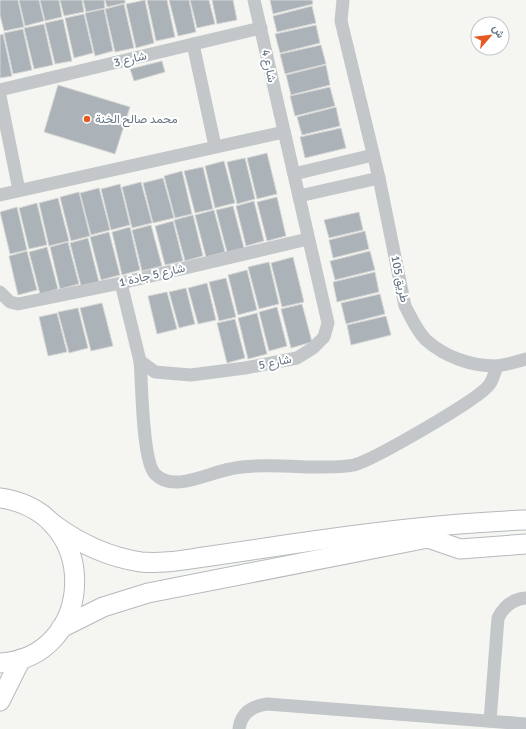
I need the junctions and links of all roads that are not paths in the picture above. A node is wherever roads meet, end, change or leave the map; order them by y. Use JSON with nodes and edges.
{"nodes":[{"id":1,"x":254,"y":0,"type":"edge"},
{"id":2,"x":342,"y":0,"type":"edge"},
{"id":3,"x":261,"y":28,"type":"junction"},
{"id":4,"x":193,"y":44,"type":"junction"},
{"id":5,"x":0,"y":90,"type":"edge"},
{"id":6,"x":0,"y":96,"type":"edge"},
{"id":7,"x":284,"y":132,"type":"junction"},
{"id":8,"x":215,"y":146,"type":"junction"},
{"id":9,"x":373,"y":155,"type":"junction"},
{"id":10,"x":294,"y":174,"type":"junction"},
{"id":11,"x":379,"y":178,"type":"junction"},
{"id":12,"x":19,"y":190,"type":"junction"},
{"id":13,"x":0,"y":195,"type":"edge"},
{"id":14,"x":299,"y":196,"type":"junction"},
{"id":15,"x":308,"y":239,"type":"junction"},
{"id":16,"x":121,"y":283,"type":"junction"},
{"id":17,"x":0,"y":292,"type":"edge"},
{"id":18,"x":140,"y":360,"type":"junction"},
{"id":19,"x":526,"y":360,"type":"edge"},
{"id":20,"x":497,"y":366,"type":"junction"},
{"id":21,"x":4,"y":496,"type":"edge"},
{"id":22,"x":526,"y":520,"type":"edge"},
{"id":23,"x":53,"y":524,"type":"junction"},
{"id":24,"x":526,"y":544,"type":"edge"},
{"id":25,"x":526,"y":598,"type":"edge"},
{"id":26,"x":61,"y":628,"type":"junction"},
{"id":27,"x":21,"y":659,"type":"junction"},
{"id":28,"x":0,"y":663,"type":"edge"},
{"id":29,"x":0,"y":701,"type":"edge"},
{"id":30,"x":490,"y":721,"type":"junction"},
{"id":31,"x":526,"y":724,"type":"edge"},
{"id":32,"x":239,"y":729,"type":"edge"}],
"edges":[{"from":1,"to":3,"type":"street","name":"شارع 4"},
{"from":2,"to":9,"type":"street","name":"طريق 105"},
{"from":3,"to":4,"type":"street","name":"شارع 3"},
{"from":3,"to":7,"type":"street","name":"شارع 4"},
{"from":4,"to":5,"type":"street","name":"شارع 3"},
{"from":4,"to":8,"type":"street"},
{"from":6,"to":12,"type":"street"},
{"from":7,"to":8,"type":"street"},
{"from":7,"to":10,"type":"street","name":"شارع 5"},
{"from":8,"to":12,"type":"street"},
{"from":9,"to":10,"type":"street"},
{"from":9,"to":11,"type":"street","name":"طريق 105"},
{"from":10,"to":14,"type":"street","name":"شارع 5"},
{"from":11,"to":14,"type":"street"},
{"from":11,"to":20,"type":"street","name":"طريق 105"},
{"from":12,"to":13,"type":"street"},
{"from":14,"to":15,"type":"street","name":"شارع 5"},
{"from":15,"to":16,"type":"street","name":"شارع 5 جادة 1"},
{"from":15,"to":18,"type":"street","name":"شارع 5"},
{"from":16,"to":17,"type":"street","name":"شارع 5 جادة 1"},
{"from":16,"to":18,"type":"street"},
{"from":18,"to":20,"type":"street"},
{"from":19,"to":20,"type":"street","name":"طريق 105"},
{"from":21,"to":23,"type":"street"},
{"from":22,"to":23,"type":"street"},
{"from":23,"to":26,"type":"street"},
{"from":24,"to":26,"type":"street"},
{"from":25,"to":30,"type":"street"},
{"from":26,"to":27,"type":"street"},
{"from":27,"to":28,"type":"street"},
{"from":27,"to":29,"type":"street"},
{"from":30,"to":31,"type":"street"},
{"from":30,"to":32,"type":"street"}]}
